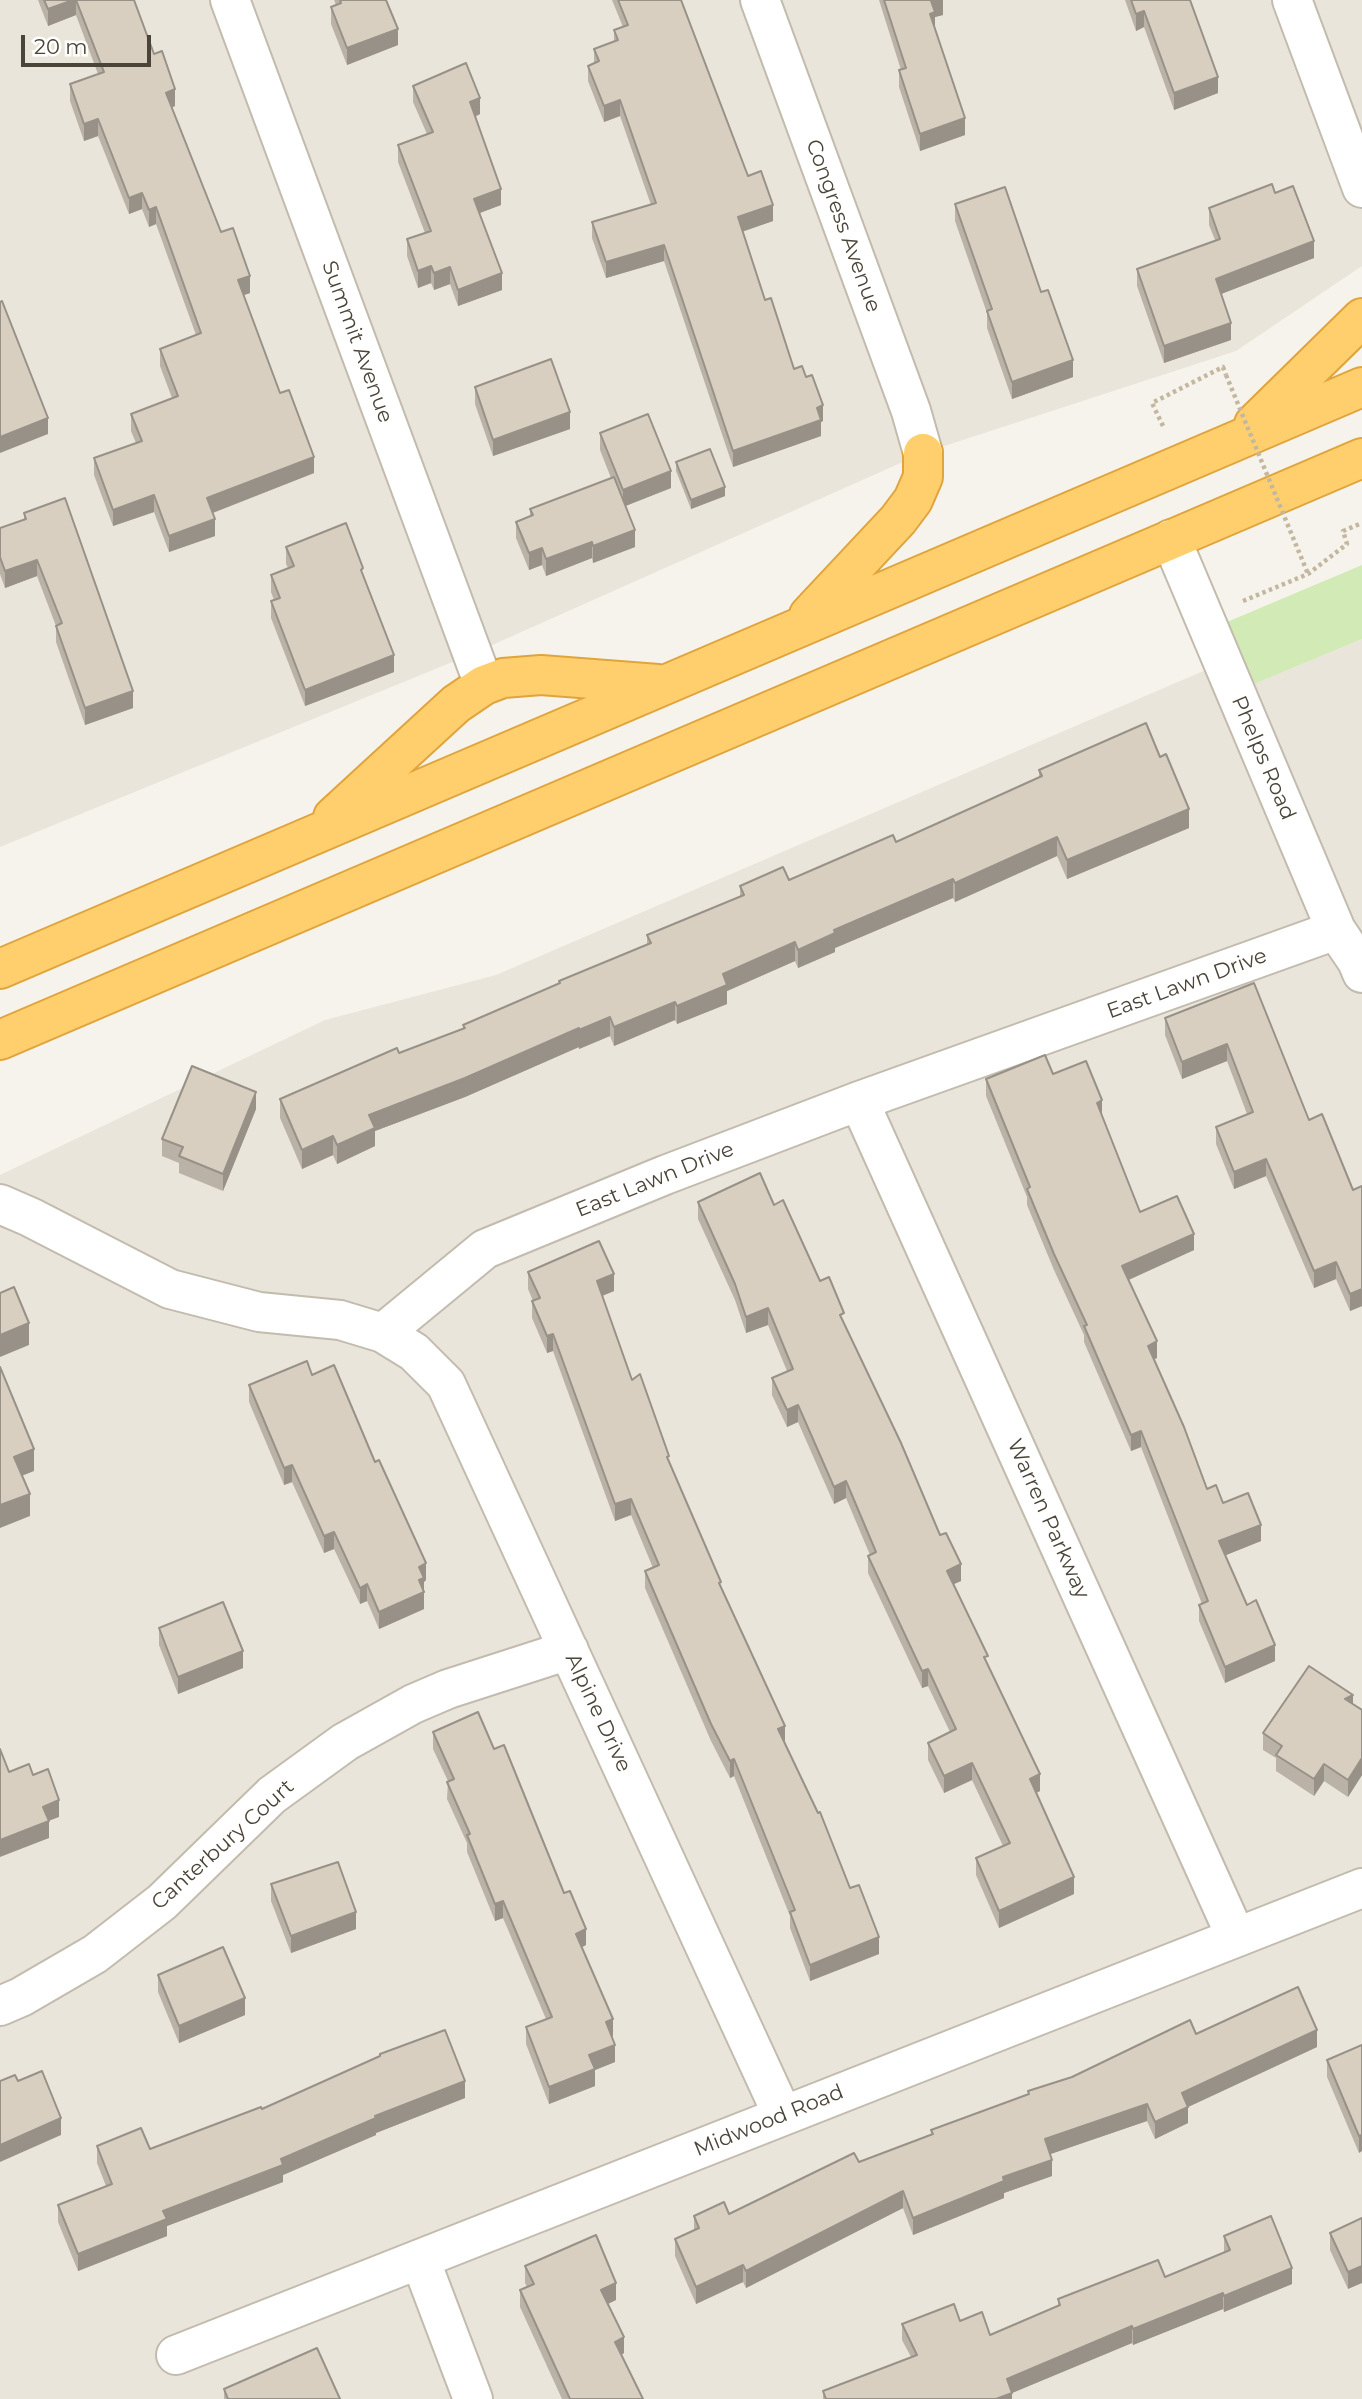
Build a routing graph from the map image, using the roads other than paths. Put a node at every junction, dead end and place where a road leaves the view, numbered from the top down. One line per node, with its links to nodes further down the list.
1 (230, 0): 12 (street, Summit Avenue)
2 (760, 0): 8 (street, Congress Avenue)
3 (1292, 0): 4 (street)
4 (1362, 188)
5 (1362, 318): 7 (highway)
6 (1362, 387): 7 (highway)
7 (1237, 441): 11 (highway)
8 (923, 453): 11 (highway)
9 (1362, 458): 10 (highway)
10 (1171, 540): 15 (street, Phelps Road); 18 (highway)
11 (798, 627): 13 (highway)
12 (484, 685): 13 (highway); 14 (highway)
13 (664, 685): 14 (highway)
14 (311, 837): 17 (highway)
15 (1336, 930): 16 (street, Phelps Road); 19 (street, East Lawn Drive)
16 (1360, 965)
17 (0, 969)
18 (0, 1040)
19 (859, 1101): 21 (street, East Lawn Drive); 24 (street, Warren Parkway)
20 (0, 1204): 21 (street)
21 (383, 1333): 22 (street, Alpine Drive)
22 (569, 1650): 25 (street, Canterbury Court); 26 (street, Alpine Drive)
23 (1362, 1888): 24 (street, Midwood Road)
24 (1236, 1937): 26 (street, Midwood Road)
25 (0, 2006)
26 (783, 2116): 27 (street, Midwood Road)
27 (419, 2259): 28 (street, Midwood Road); 29 (street)
28 (176, 2355)
29 (473, 2399)

